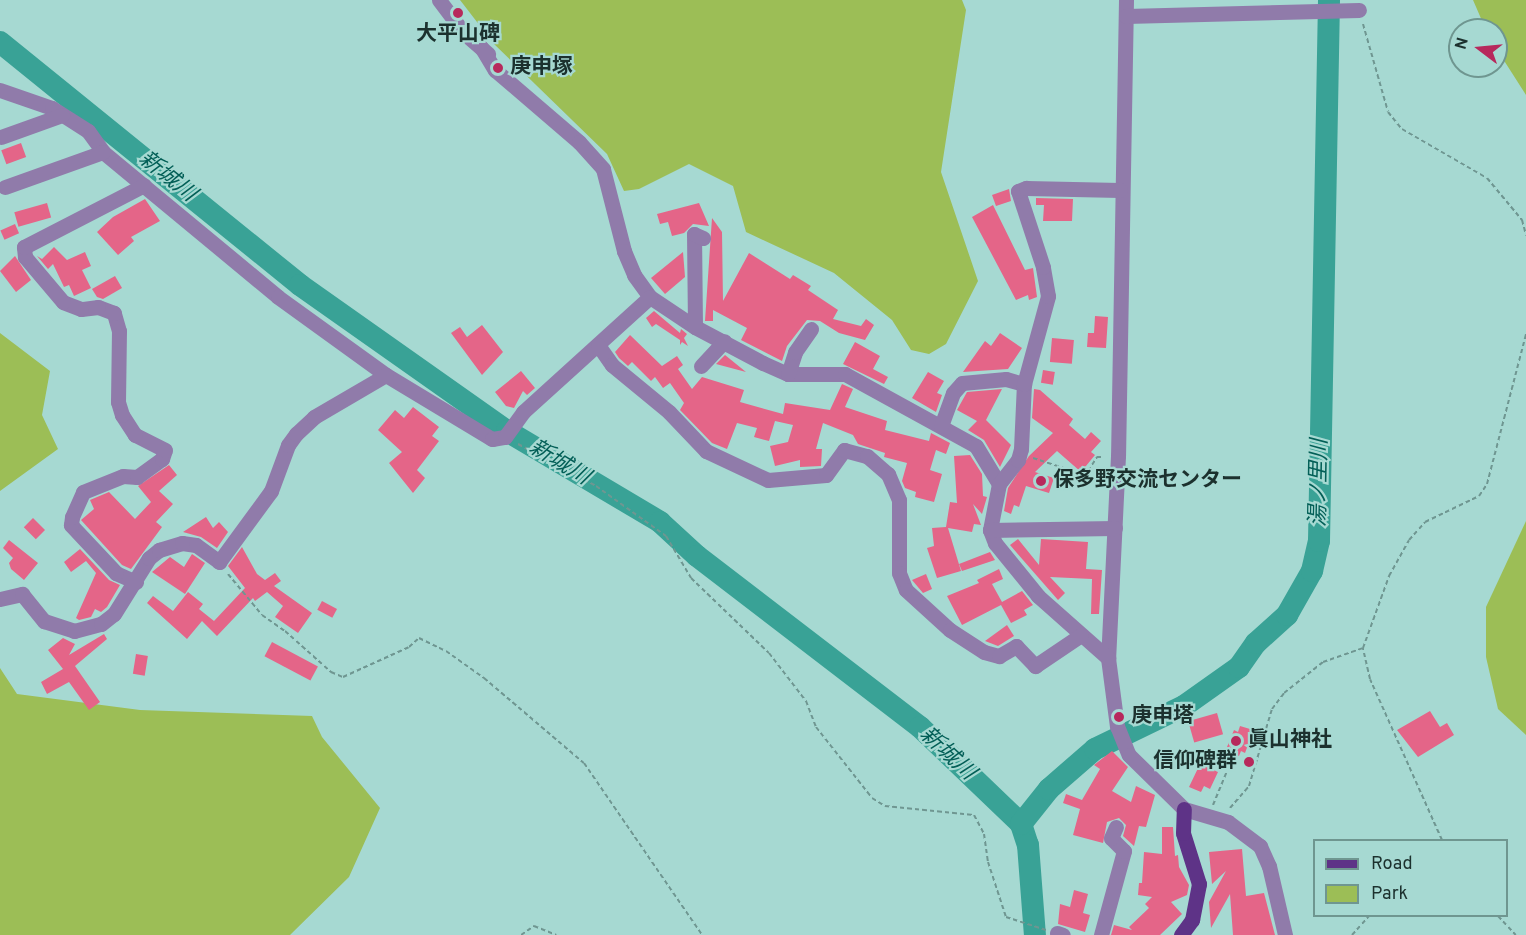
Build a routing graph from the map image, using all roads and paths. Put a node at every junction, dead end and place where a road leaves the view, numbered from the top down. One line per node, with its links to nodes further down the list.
1 (439, 0): 14 (street)
2 (1126, 0): 4 (street)
3 (1359, 10): 4 (street); 12 (path)
4 (1126, 16): 11 (street)
5 (0, 90): 6 (street)
6 (62, 115): 7 (street); 8 (street)
7 (1, 137)
8 (103, 152): 9 (street); 10 (street)
9 (144, 185): 22 (street); 32 (street)
10 (5, 187)
11 (1120, 190): 23 (street); 27 (street)
12 (1526, 235)
13 (703, 238): 15 (street)
14 (650, 297): 15 (street); 19 (street)
15 (694, 327): 18 (street)
16 (811, 329): 21 (street)
17 (1526, 334): 35 (path)
18 (724, 341): 20 (street); 21 (street)
19 (598, 345): 25 (street); 34 (street)
20 (701, 366)
21 (788, 374): 24 (street)
22 (386, 375): 25 (street); 31 (street)
23 (1024, 384): 24 (street); 26 (street)
24 (941, 426): 28 (street)
25 (507, 435): 44 (path)
26 (1019, 455): 27 (path); 28 (street)
27 (1118, 456): 29 (street)
28 (999, 484): 30 (street)
29 (1115, 528): 30 (street); 36 (street)
30 (990, 530): 34 (street)
31 (219, 562): 32 (street); 47 (path)
32 (136, 582): 33 (street)
33 (0, 599)
34 (1080, 635): 36 (street)
35 (1363, 648): 39 (path); 41 (path)
36 (1108, 658): 38 (street)
37 (1232, 759): 39 (path)
38 (1184, 808): 39 (street); 49 (main road)
39 (1214, 817): 50 (street)
40 (1116, 827): 48 (street)
41 (1441, 839)
42 (1367, 917): 51 (path)
43 (1500, 917): 52 (path)
44 (1060, 934)
45 (521, 935): 46 (path)
46 (556, 935)
47 (702, 935)
48 (1101, 935)
49 (1181, 935)
50 (1285, 935)
51 (1352, 935)
52 (1516, 935)

